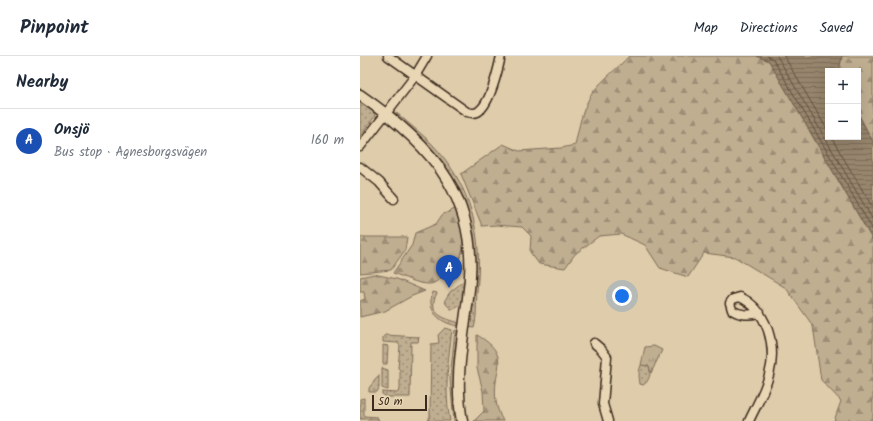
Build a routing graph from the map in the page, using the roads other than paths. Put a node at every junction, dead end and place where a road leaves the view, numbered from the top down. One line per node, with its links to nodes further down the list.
1 (388, 56): 4 (street)
2 (427, 56): 4 (street)
3 (501, 56): 4 (street)
4 (415, 76): 6 (street)
5 (360, 95): 6 (street)
6 (386, 114): 7 (street); 12 (street)
7 (360, 147)
8 (360, 167): 9 (street)
9 (394, 199)
10 (760, 313): 14 (street)
11 (594, 343): 13 (street)
12 (462, 421)
13 (608, 421)
14 (750, 421)

